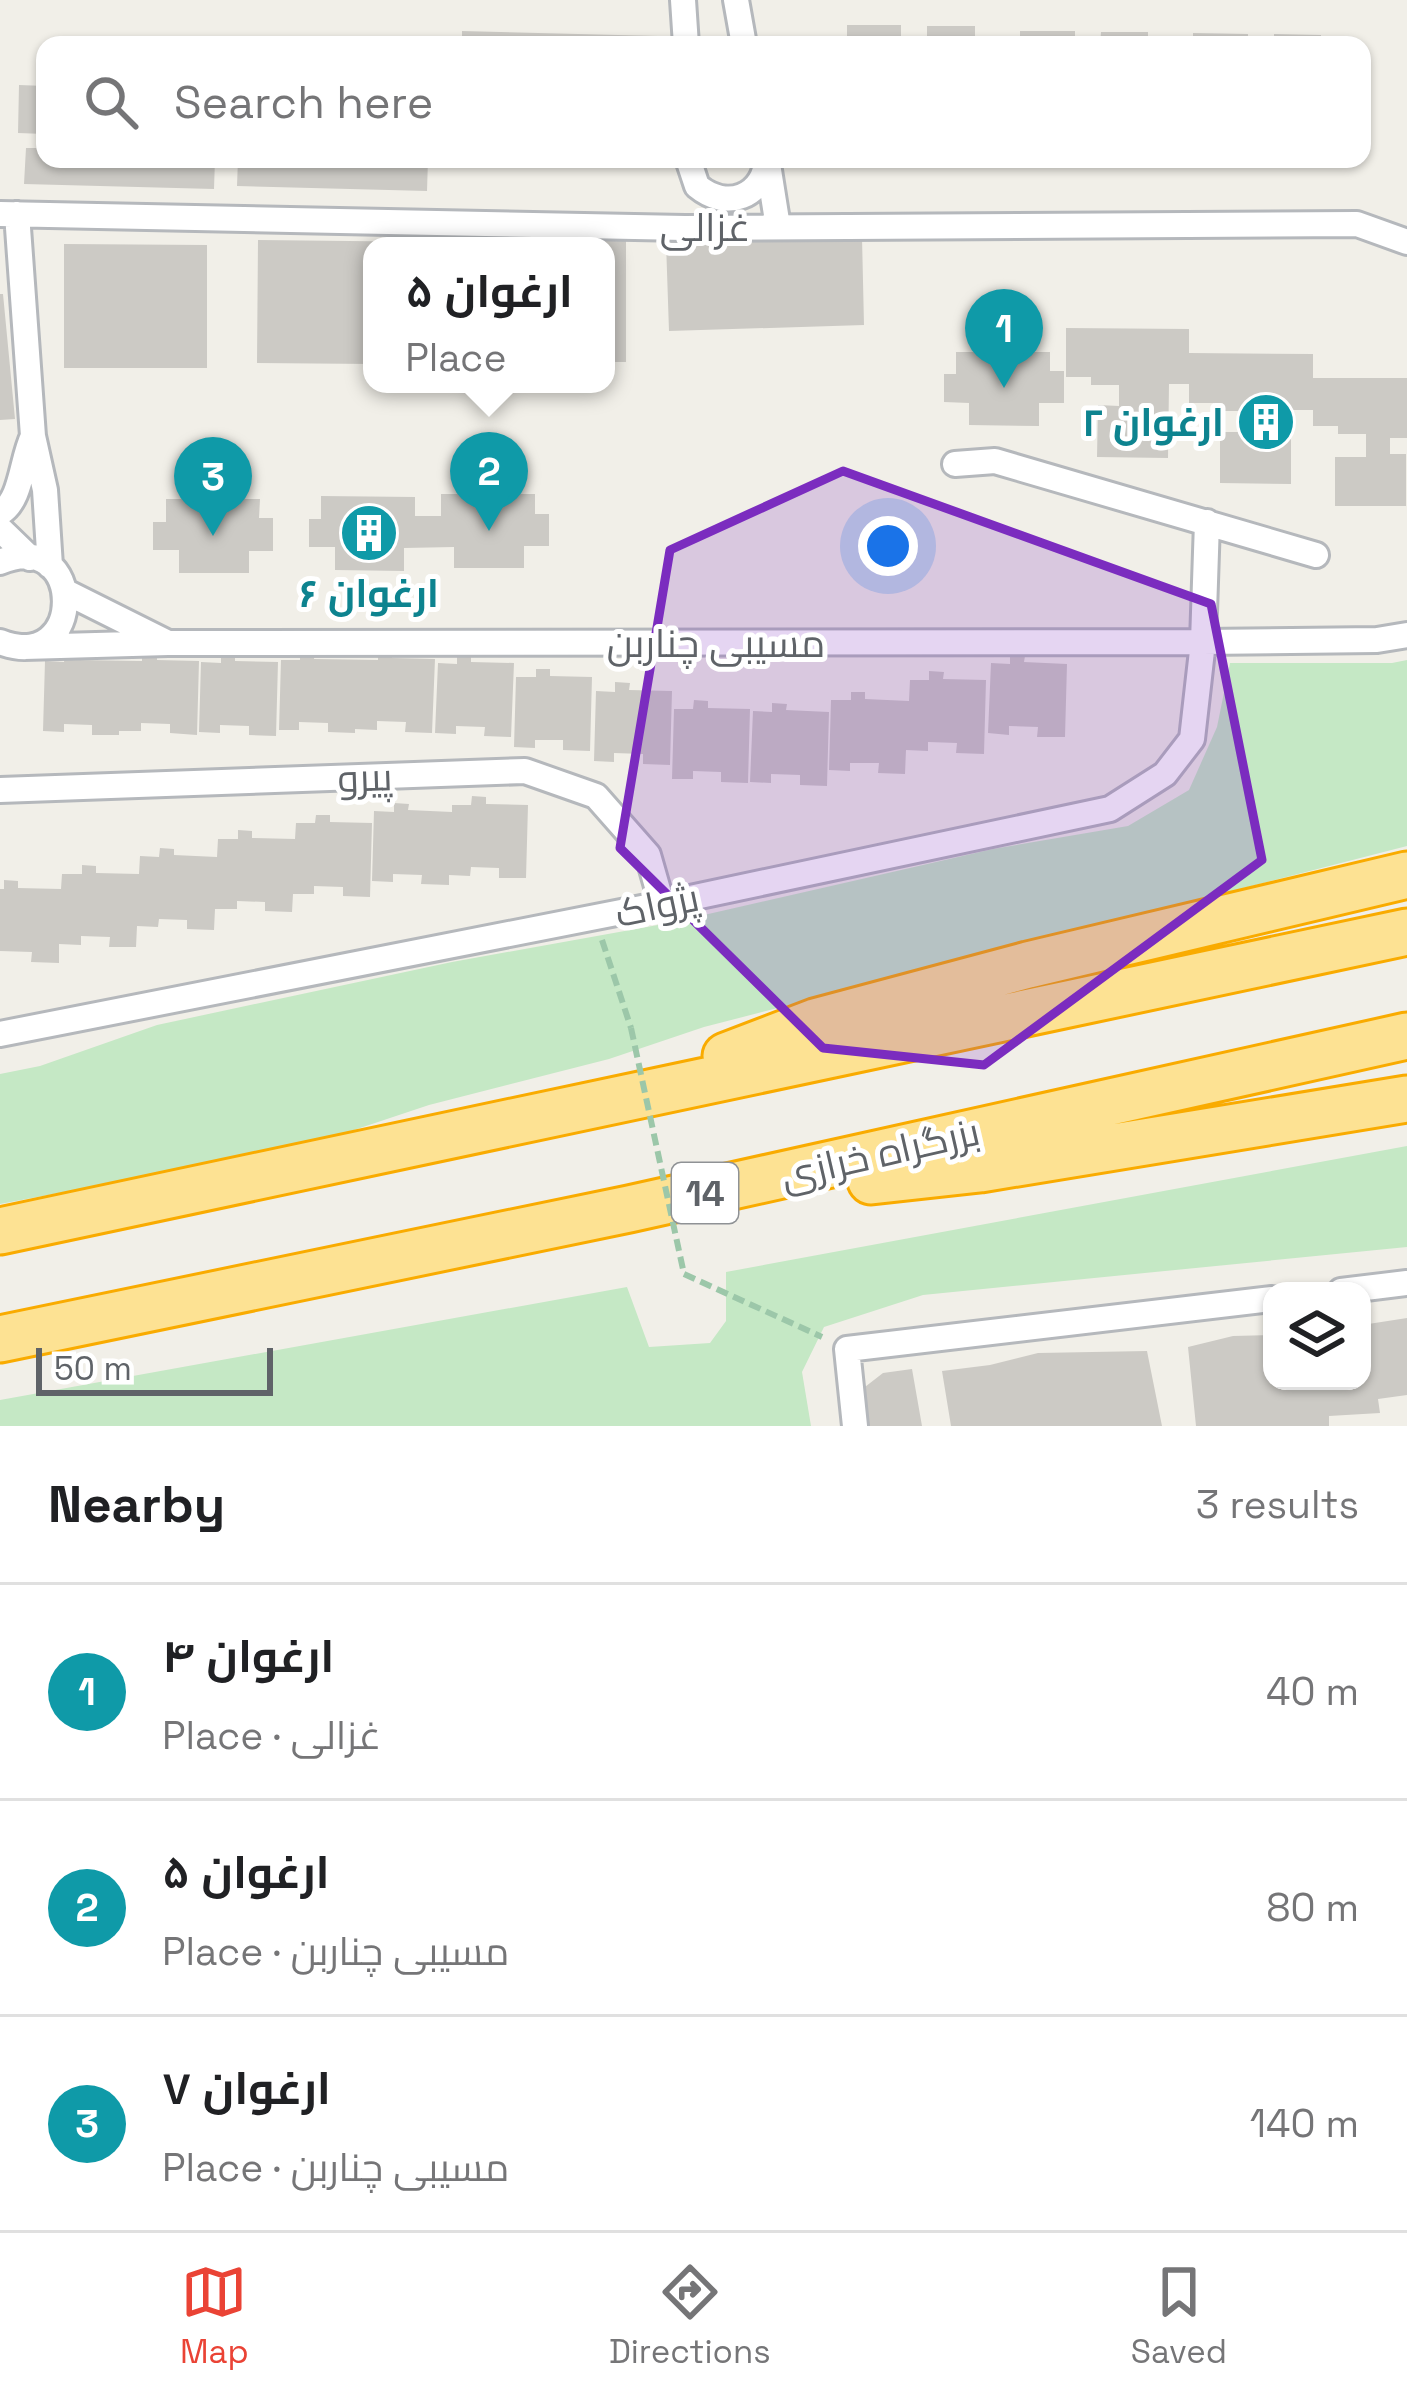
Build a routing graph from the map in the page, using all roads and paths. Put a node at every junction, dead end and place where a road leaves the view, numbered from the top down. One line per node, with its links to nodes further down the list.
1 (683, 0): 3 (street)
2 (736, 0): 4 (street)
3 (685, 36)
4 (742, 36)
5 (691, 168): 8 (street)
6 (766, 168): 8 (street)
7 (768, 168): 10 (street)
8 (697, 186): 11 (street)
9 (8, 214): 11 (street, غزالی); 13 (street)
10 (778, 227): 11 (street, غزالی); 12 (street, غزالی)
11 (704, 228)
12 (1407, 242)
13 (33, 436): 15 (street); 20 (street)
14 (955, 464): 16 (street)
15 (0, 513)
16 (1207, 522): 18 (street); 23 (street, پژواک)
17 (0, 529): 20 (street)
18 (1316, 555)
19 (0, 562): 20 (street)
20 (40, 562): 21 (street)
21 (66, 592): 24 (street); 25 (street)
22 (1407, 634): 23 (street, مسیبی چناربن)
23 (1203, 642): 24 (street, مسیبی چناربن); 28 (street, پژواک)
24 (168, 643): 25 (street, مسیبی چناربن)
25 (9, 651)
26 (0, 790): 28 (street, پیرو)
27 (1401, 876): 34 (highway)
28 (662, 904): 29 (street, پژواک)
29 (595, 918): 31 (street, پژواک); 41 (path, bridge)
30 (1407, 932): 34 (highway)
31 (0, 1034)
32 (1407, 1036): 35 (highway, بزرگراه خرازی / 14)
33 (1407, 1099): 35 (highway)
34 (589, 1108): 36 (highway)
35 (629, 1210): 40 (highway, بزرگراه خرازی / 14)
36 (0, 1231)
37 (1407, 1283): 38 (street)
38 (1371, 1287)
39 (1263, 1300): 41 (street)
40 (0, 1339)
41 (847, 1348): 42 (street)
42 (855, 1426)

